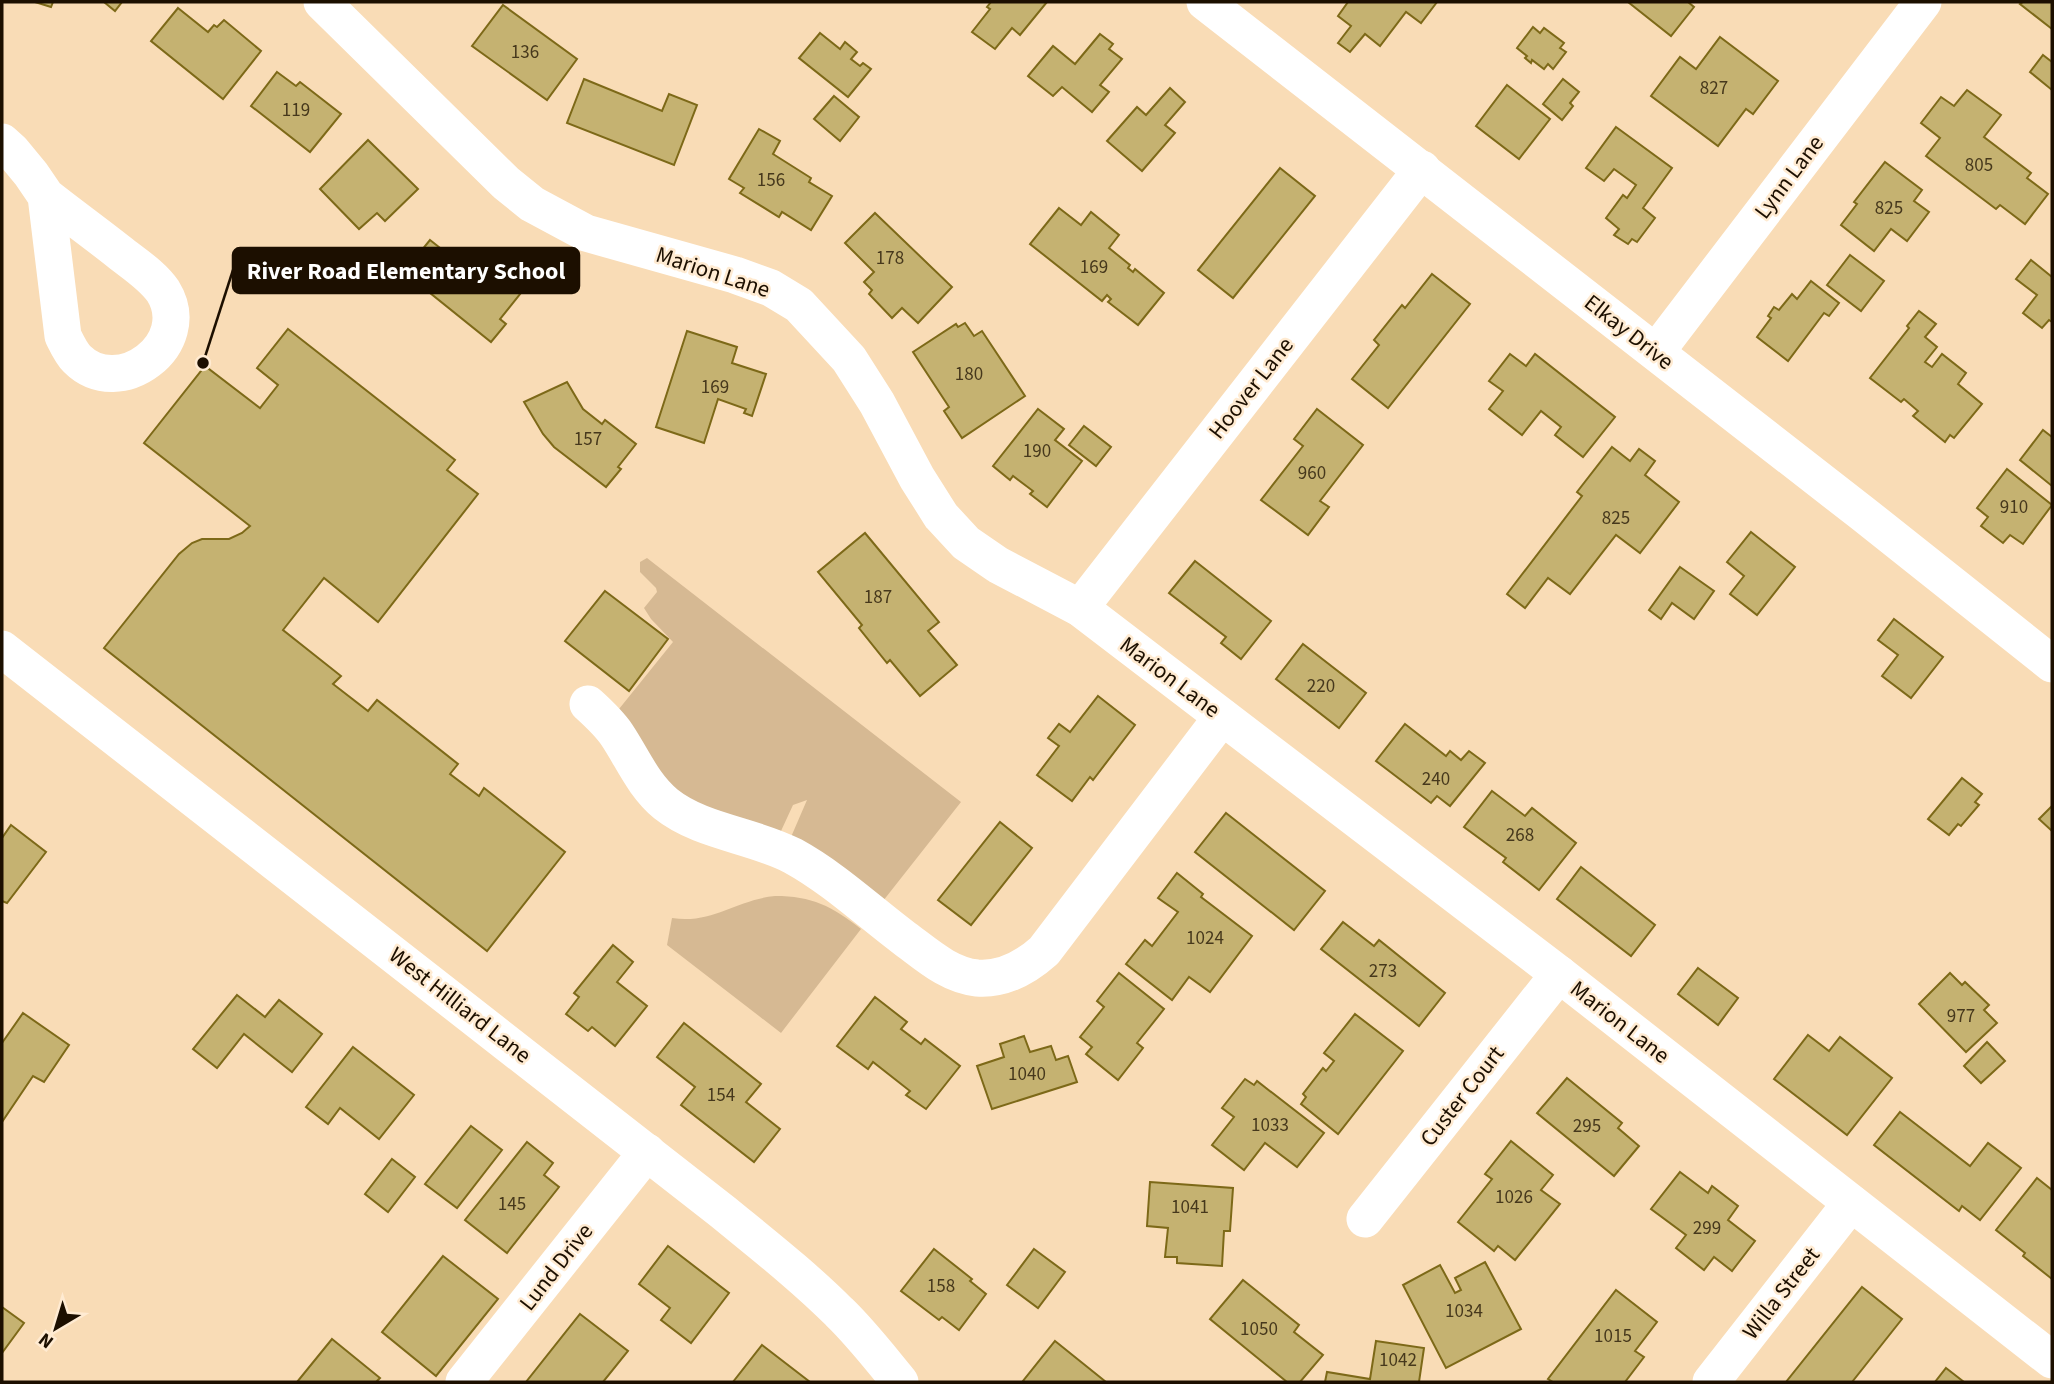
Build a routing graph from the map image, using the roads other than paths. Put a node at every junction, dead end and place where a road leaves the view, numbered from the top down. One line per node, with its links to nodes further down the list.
1 (322, 2): 8 (street, Marion Lane)
2 (1205, 2): 5 (street, Elkay Drive)
3 (1923, 2): 7 (street, Lynn Lane)
4 (2, 142): 6 (street)
5 (1422, 169): 7 (street, Elkay Drive); 8 (street, Hoover Lane)
6 (46, 196): 6 (street)
7 (1656, 352): 10 (street, Elkay Drive)
8 (1080, 608): 12 (street, Marion Lane)
9 (2, 649): 14 (street, West Hilliard Lane)
10 (2052, 664)
11 (588, 704): 12 (street)
12 (1223, 717): 13 (street, Marion Lane)
13 (1559, 974): 15 (street, Marion Lane); 16 (street, Custer Court)
14 (647, 1152): 18 (street, Lund Drive); 19 (street, West Hilliard Lane)
15 (1851, 1203): 17 (street, Marion Lane); 20 (street, Willa Street)
16 (1365, 1219)
17 (2052, 1360)
18 (464, 1382)
19 (900, 1382)
20 (1712, 1382)

